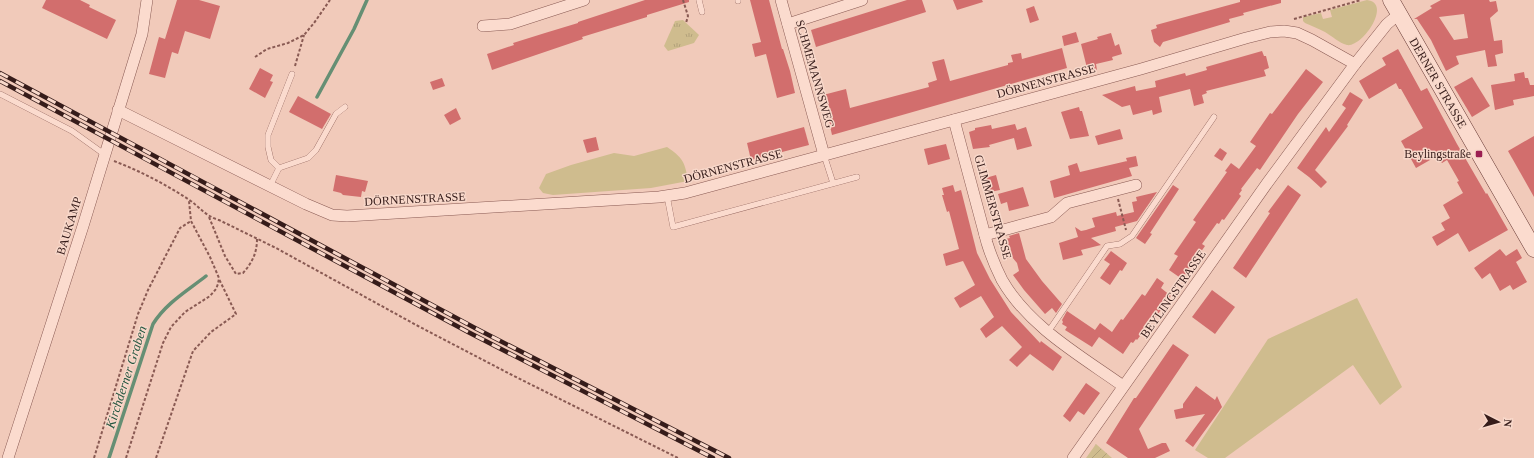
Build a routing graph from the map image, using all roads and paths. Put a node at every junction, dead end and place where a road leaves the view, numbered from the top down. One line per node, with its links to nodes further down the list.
1 (147, 0): 22 (street, BAUKAMP)
2 (330, 0): 16 (path)
3 (584, 0): 15 (street)
4 (683, 0): 13 (path)
5 (699, 0): 10 (lane)
6 (781, 0): 14 (street, SCHMEMANNSWEG)
7 (862, 0): 14 (street)
8 (1361, 0): 12 (path)
9 (1391, 0): 11 (main road, DERNER STRASSE)
10 (702, 12)
11 (1399, 14): 18 (street, BEYLINGSTRASSE); 40 (main road, DERNER STRASSE)
12 (1294, 19)
13 (686, 23)
14 (788, 24): 26 (street, SCHMEMANNSWEG)
15 (483, 26)
16 (304, 35): 17 (path); 19 (path)
17 (255, 57)
18 (1355, 64): 24 (street, DÖRNENSTRASSE); 43 (street, BEYLINGSTRASSE)
19 (292, 74): 27 (lane)
20 (0, 94): 25 (lane)
21 (345, 107): 27 (lane)
22 (118, 110): 25 (street, BAUKAMP); 31 (street, DÖRNENSTRASSE)
23 (1214, 117): 38 (lane)
24 (954, 120): 26 (street, DÖRNENSTRASSE); 37 (street, GLIMMERSTRASSE)
25 (104, 155): 34 (path); 44 (street, BAUKAMP)
26 (824, 155): 29 (lane); 33 (street, DÖRNENSTRASSE)
27 (279, 168): 31 (lane)
28 (857, 177): 29 (lane)
29 (833, 184): 33 (lane)
30 (1136, 185): 32 (street)
31 (270, 186): 33 (street, DÖRNENSTRASSE)
32 (1116, 190): 37 (street); 38 (path)
33 (667, 196)
34 (189, 200): 35 (path); 36 (path)
35 (209, 217): 39 (path); 39 (path)
36 (190, 220): 41 (path); 45 (path)
37 (985, 236): 42 (street, GLIMMERSTRASSE)
38 (1128, 238): 42 (lane)
39 (257, 239): 48 (path)
40 (1534, 249)
41 (219, 278): 46 (path); 47 (path)
42 (1048, 332): 43 (street, GLIMMERSTRASSE)
43 (1123, 386): 49 (street, BEYLINGSTRASSE)
44 (8, 458)
45 (94, 458)
46 (126, 458)
47 (156, 458)
48 (678, 458)
49 (1073, 458)

